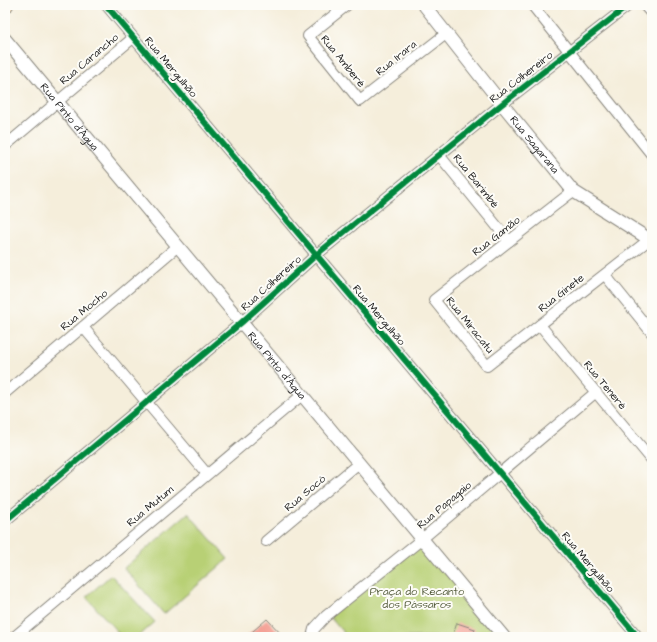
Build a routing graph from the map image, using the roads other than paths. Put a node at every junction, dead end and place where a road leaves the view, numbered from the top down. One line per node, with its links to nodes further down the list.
1 (106, 5): 9 (street, Rua Mergulhão)
2 (347, 5): 12 (street, Rua Amberé)
3 (424, 5): 8 (street, Rua Sagarana)
4 (532, 5): 11 (street)
5 (629, 5): 11 (street, Rua Colhereiro)
6 (644, 5): 7 (street)
7 (652, 14)
8 (446, 33): 12 (street, Rua Irara); 14 (street, Rua Sagarana)
9 (133, 38): 13 (street, Rua Carancho); 22 (street, Rua Mergulhão)
10 (5, 39): 13 (street, Rua Pinto d'Água)
11 (569, 52): 14 (street, Rua Colhereiro); 17 (street)
12 (360, 101)
13 (57, 102): 15 (street, Rua Carancho); 21 (street, Rua Pinto d'Água)
14 (502, 104): 16 (street, Rua Colhereiro); 18 (street, Rua Sagarana)
15 (5, 146)
16 (439, 155): 19 (street, Rua Barimbé); 22 (street, Rua Colhereiro)
17 (652, 155)
18 (573, 191): 19 (street, Rua Gamão); 20 (street, Rua Sagarana)
19 (510, 240): 24 (street, Rua Gamão)
20 (651, 240): 23 (street, Rua Ginete)
21 (178, 246): 25 (street, Rua Pinto d'Água); 27 (street, Rua Mocho)
22 (316, 255): 25 (street, Rua Colhereiro); 36 (street, Rua Mergulhão)
23 (605, 275): 26 (street, Rua Ginete); 28 (street)
24 (434, 300): 29 (street, Rua Miracatu)
25 (242, 322): 32 (street, Rua Pinto d'Água); 33 (street, Rua Colhereiro)
26 (540, 325): 29 (street, Rua Ginete); 30 (street, Rua Teneré)
27 (83, 327): 31 (street, Rua Mocho); 33 (street)
28 (652, 333)
29 (487, 366)
30 (596, 392): 34 (street, Rua Teneré); 36 (street, Rua Papagaio)
31 (5, 393)
32 (302, 395): 35 (street, Rua Pinto d'Água); 37 (street, Rua Mutum)
33 (147, 402): 37 (street); 38 (street, Rua Colhereiro)
34 (652, 460)
35 (359, 463): 39 (street, Rua Pinto d'Água); 40 (street, Rua Socó)
36 (500, 473): 39 (street, Rua Papagaio); 44 (street, Rua Mergulhão)
37 (207, 474): 41 (street, Rua Mutum)
38 (5, 521)
39 (422, 539): 42 (street, Rua Papagaio); 43 (street, Rua Pinto d'Água)
40 (266, 541)
41 (14, 637)
42 (312, 637)
43 (504, 637)
44 (638, 637)

